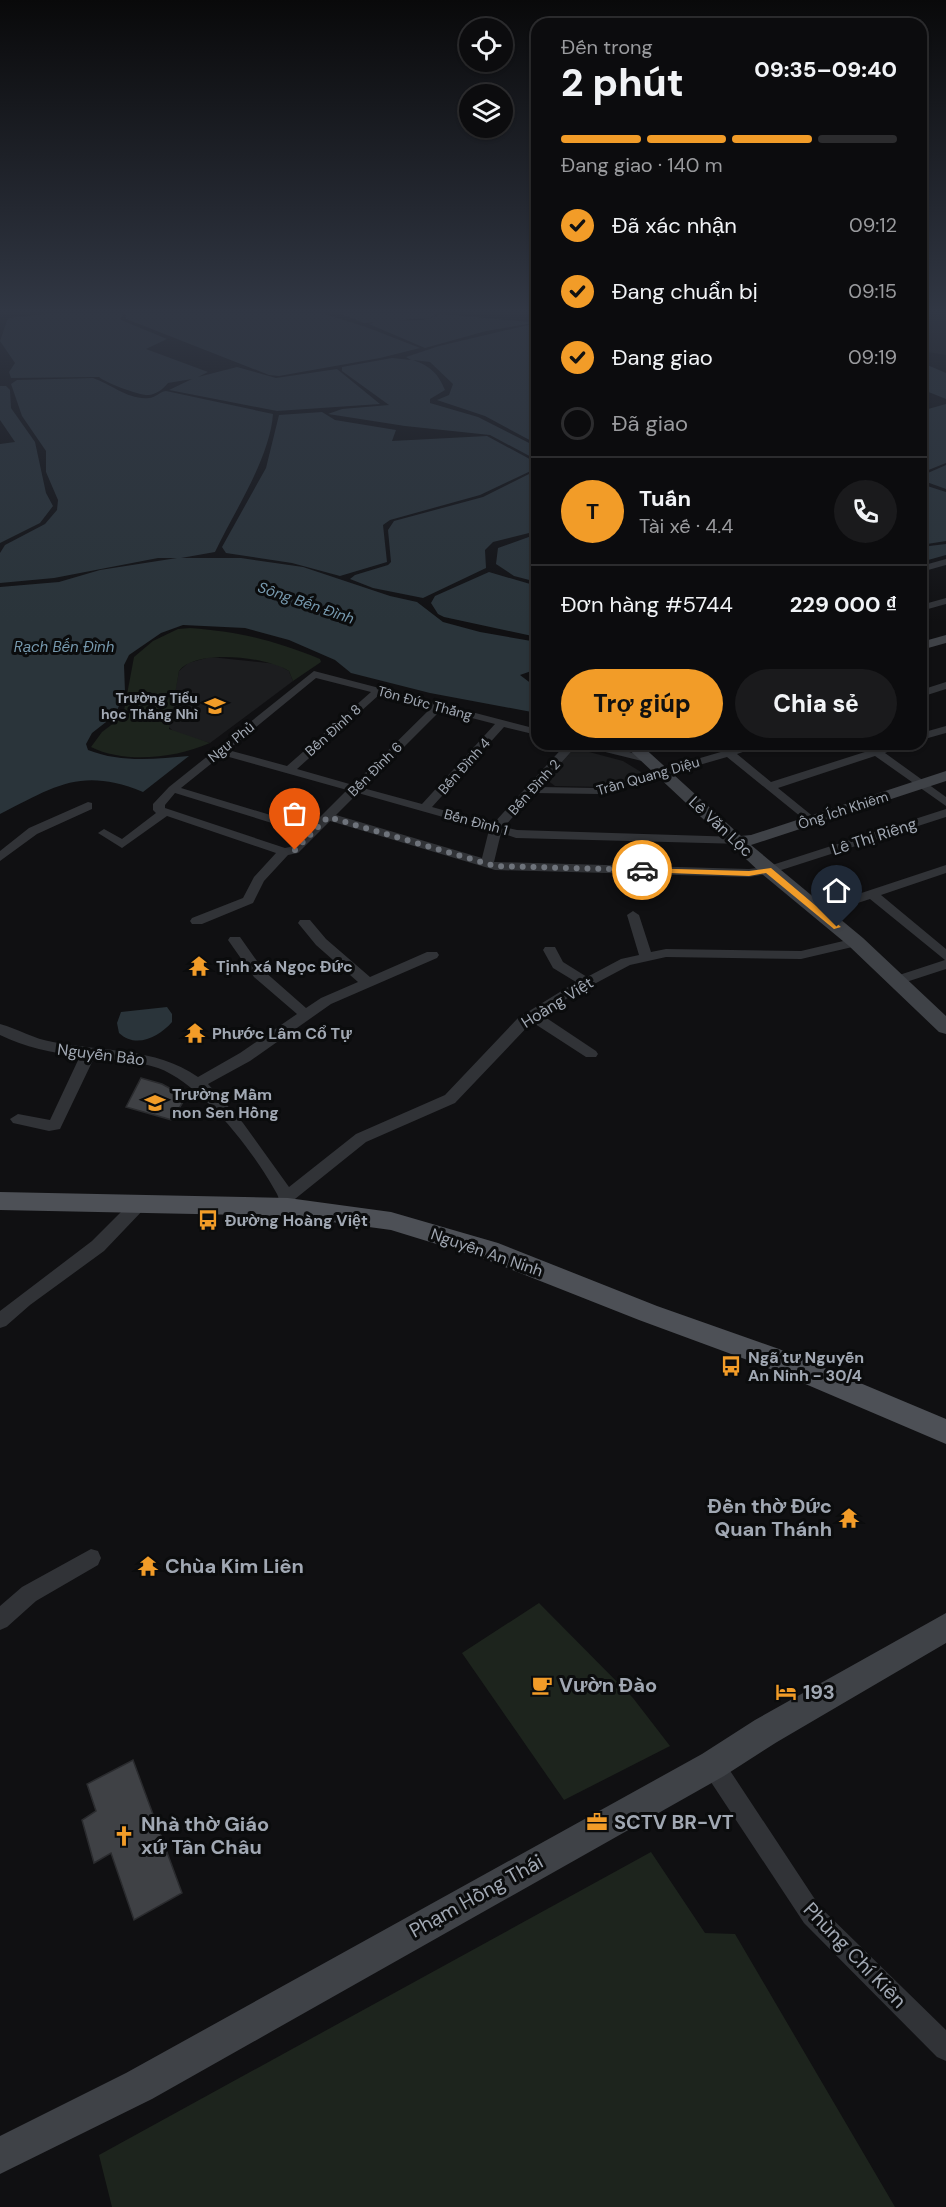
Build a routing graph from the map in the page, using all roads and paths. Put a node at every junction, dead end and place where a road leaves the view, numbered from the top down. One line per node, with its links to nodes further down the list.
1 (946, 562): 2 (street)
2 (927, 567)
3 (946, 601): 4 (street)
4 (927, 606)
5 (943, 642): 6 (street)
6 (927, 645)
7 (314, 674): 8 (street, Tôn Đức Thắng); 10 (street, Ngư Phủ)
8 (349, 683): 10 (street); 11 (street, Tôn Đức Thắng)
9 (946, 686): 12 (street)
10 (293, 691): 24 (street, Ngư Phủ)
11 (378, 691): 13 (street, Tôn Đức Thắng); 28 (street, Bến Đình 8)
12 (927, 692)
13 (438, 707): 14 (street, Tôn Đức Thắng); 33 (street, Bến Đình 6)
14 (502, 723): 16 (street, Tôn Đức Thắng); 37 (street, Bến Đình 4)
15 (946, 729): 17 (street)
16 (531, 730)
17 (927, 735)
18 (567, 750): 34 (street, Bến Đình 2)
19 (602, 750): 27 (street)
20 (638, 750): 27 (street, Lê Văn Lộc)
21 (739, 750): 26 (street, Trần Quang Diệu)
22 (874, 750): 25 (street)
23 (883, 750): 25 (street)
24 (220, 751): 28 (street, Bến Đình 1); 32 (street, Ngư Phủ)
25 (877, 752): 30 (street); 31 (street)
26 (729, 753): 27 (street, Trần Quang Diệu); 31 (street)
27 (657, 766): 34 (street, Trần Quang Diệu); 45 (street, Lê Văn Lộc)
28 (289, 770): 33 (street, Bến Đình 1)
29 (946, 776): 30 (street, Ông Ích Khiêm)
30 (921, 784): 35 (street); 41 (street, Ông Ích Khiêm)
31 (769, 787): 41 (street)
32 (173, 789): 38 (street, Ngư Phủ); 43 (street)
33 (354, 789): 37 (street, Bến Đình 1); 40 (street, Bến Đình 6)
34 (534, 790): 42 (street, Bến Đình 2)
35 (946, 802)
36 (88, 806): 47 (street)
37 (425, 808): 42 (street, Bến Đình 1)
38 (165, 812): 44 (street); 46 (street)
39 (946, 813): 50 (street, Lê Thị Riêng)
40 (328, 817): 43 (street, Bến Đình 6); 48 (street, Lê Thị Riêng)
41 (811, 821): 45 (street, Ông Ích Khiêm)
42 (496, 828): 45 (street, Bến Đình 1); 48 (street, Bến Đình 2)
43 (311, 831): 46 (street, Bến Đình 6)
44 (104, 833)
45 (739, 841): 50 (street, Lê Văn Lộc)
46 (284, 852): 54 (street, Bến Đình 6)
47 (0, 856)
48 (487, 864): 50 (street, Lê Thị Riêng)
49 (946, 869): 51 (street)
50 (768, 870): 52 (street, Lê Văn Lộc)
51 (873, 895): 52 (street); 61 (street)
52 (818, 912): 57 (street, Lê Văn Lộc)
53 (633, 915): 60 (street)
54 (197, 921)
55 (305, 923): 64 (street)
56 (235, 940): 66 (street)
57 (856, 942): 60 (street, Hoàng Việt); 63 (street, Lê Văn Lộc)
58 (550, 950): 65 (street)
59 (432, 955): 64 (street)
60 (646, 956): 65 (street, Hoàng Việt)
61 (946, 956)
62 (946, 964): 63 (street)
63 (895, 981): 68 (street, Lê Văn Lộc)
64 (367, 982): 66 (street)
65 (586, 982): 67 (street, Hoàng Việt)
66 (306, 1015): 72 (street)
67 (532, 1015): 71 (street); 75 (street, Hoàng Việt)
68 (946, 1028)
69 (0, 1029): 70 (street, Nguyễn Bảo)
70 (88, 1054): 72 (street, Nguyễn Bảo); 73 (street)
71 (591, 1054)
72 (198, 1083): 75 (street, Nguyễn Bảo)
73 (18, 1119)
74 (0, 1201): 76 (main road, Nguyễn An Ninh)
75 (288, 1202): 76 (main road, Nguyễn An Ninh); 78 (main road, Nguyễn An Ninh)
76 (138, 1204): 77 (street)
77 (0, 1321)
78 (946, 1432)
79 (91, 1558): 80 (street)
80 (0, 1620)
81 (946, 1627): 82 (street, Phạm Hồng Thái)
82 (713, 1764): 83 (street, Phùng Chí Kiên); 84 (street, Phạm Hồng Thái)
83 (946, 2048)
84 (0, 2156)

